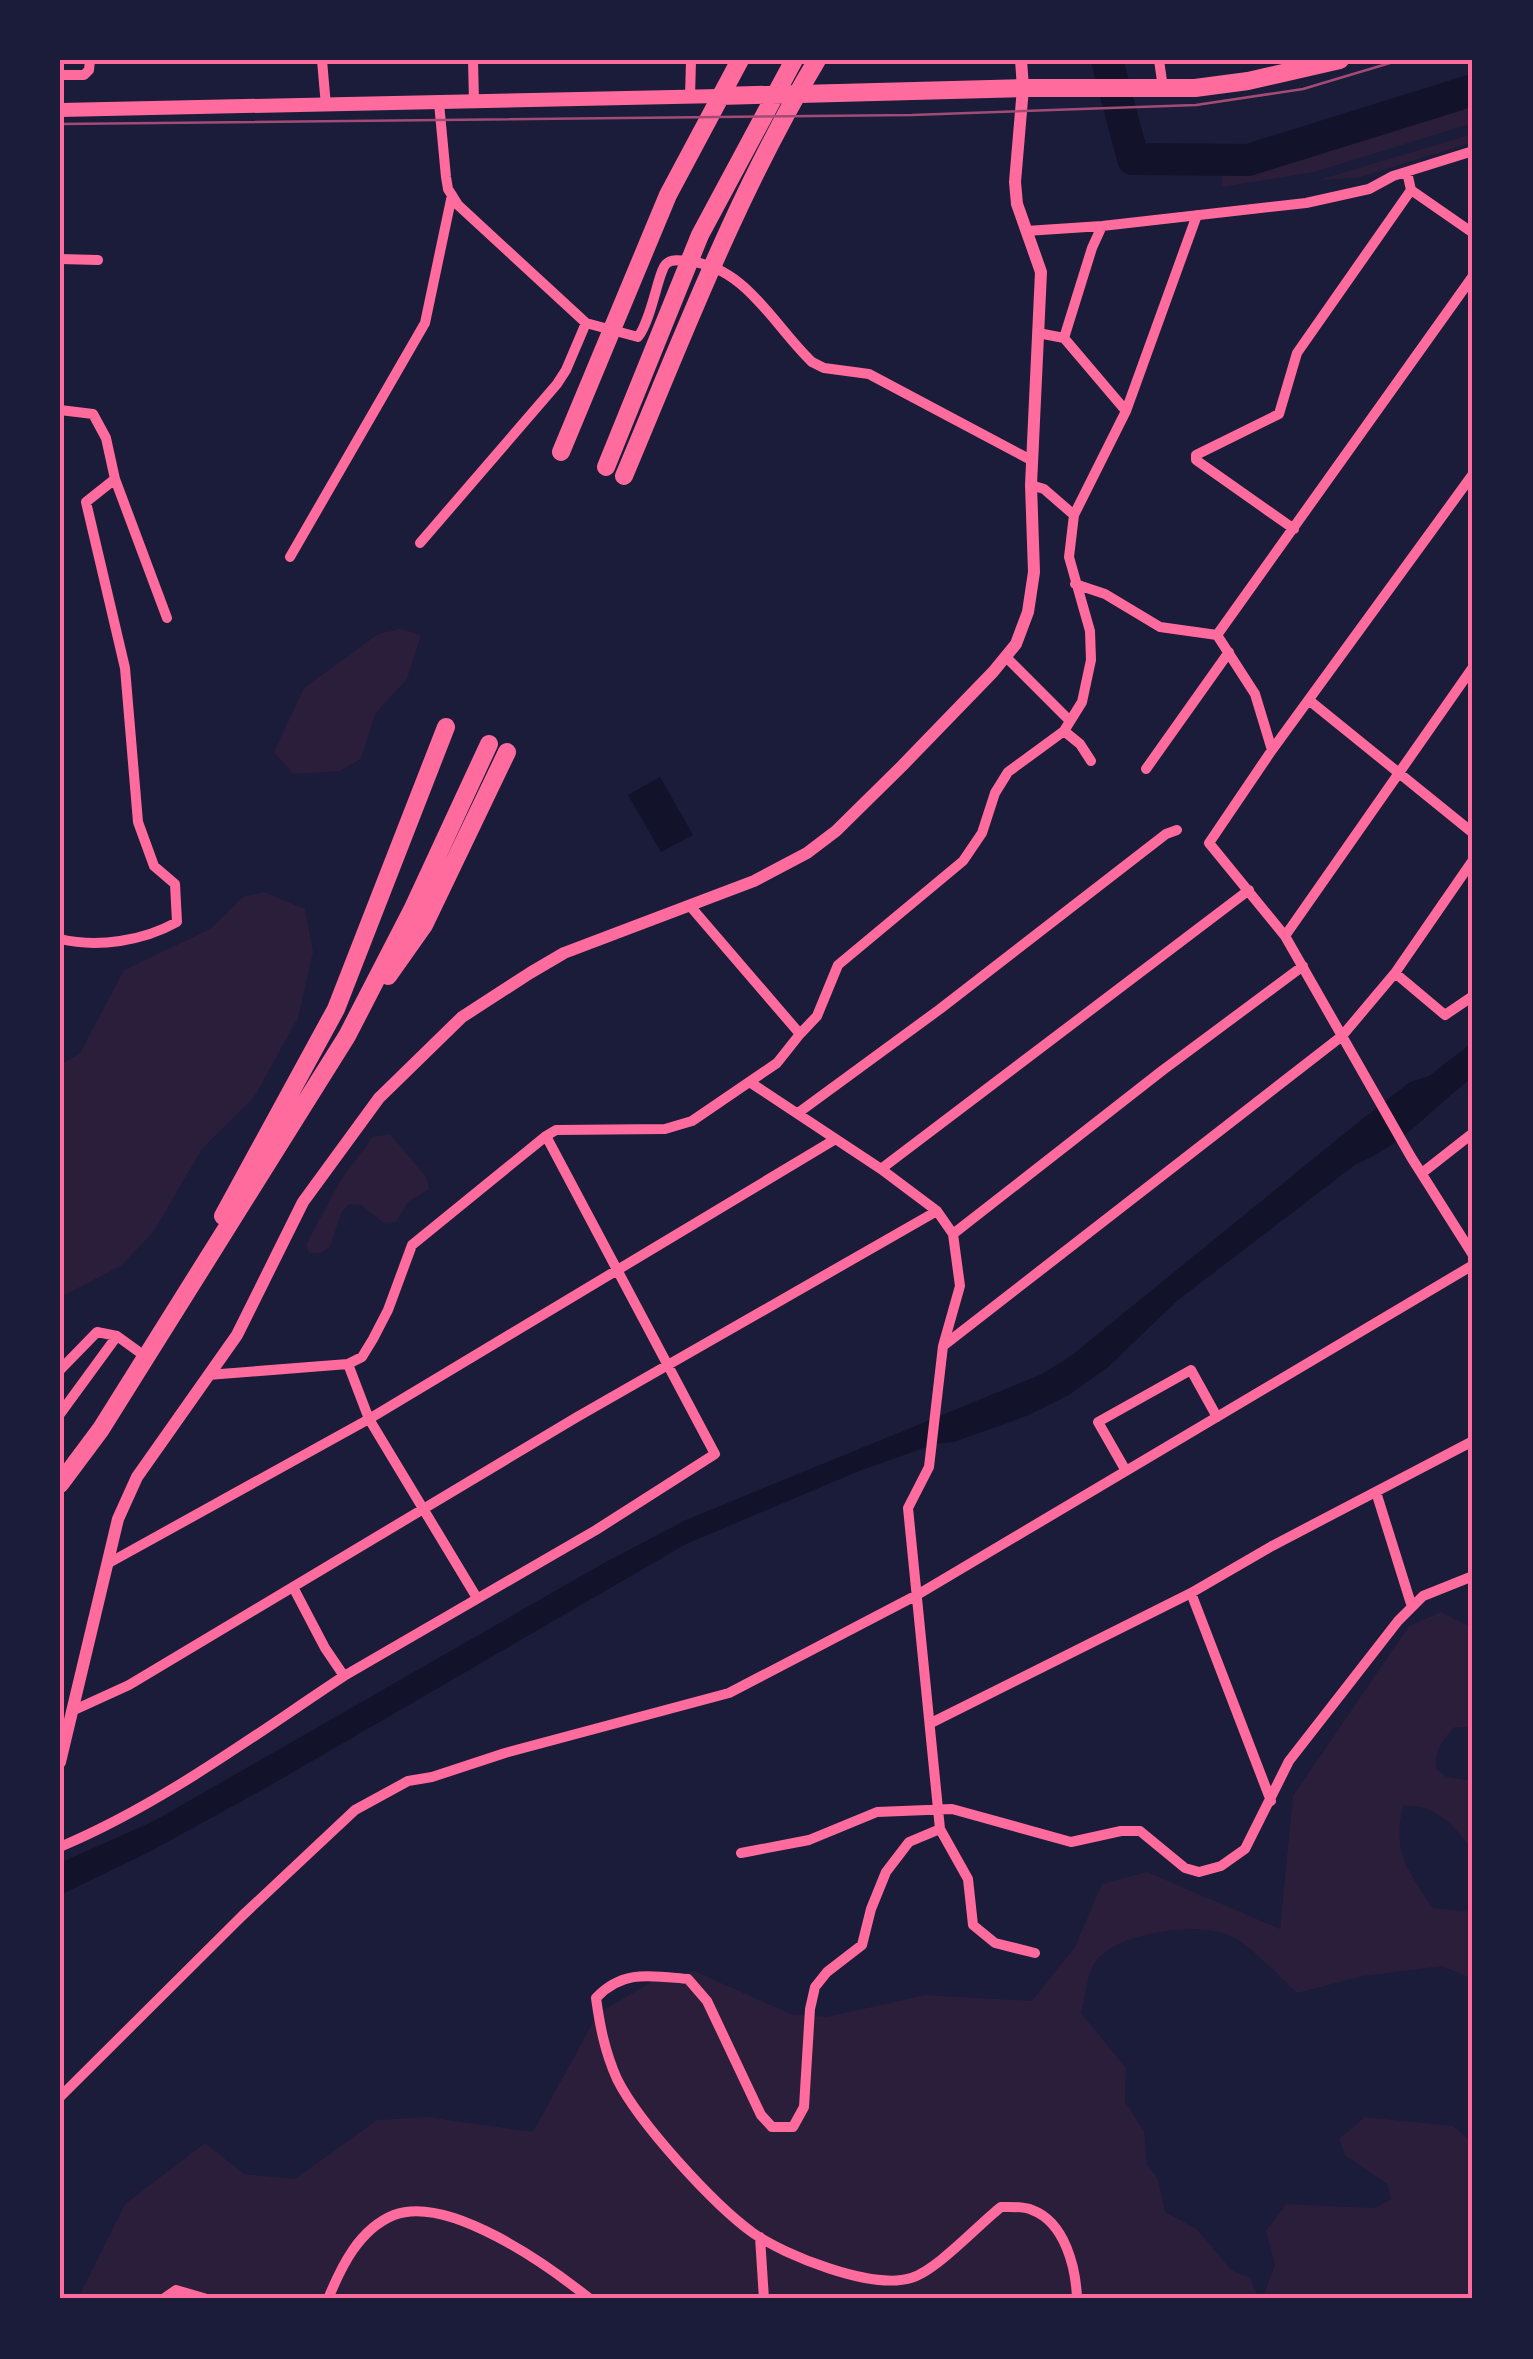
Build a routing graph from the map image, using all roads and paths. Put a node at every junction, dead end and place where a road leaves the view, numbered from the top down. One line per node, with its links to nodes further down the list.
1 (90, 60): 11 (street)
2 (322, 60): 19 (street)
3 (474, 60): 17 (street)
4 (692, 60): 16 (street)
5 (740, 60): 14 (highway)
6 (794, 60): 41 (highway)
7 (817, 60): 15 (highway)
8 (1021, 60): 12 (street)
9 (1158, 60): 13 (street)
10 (1340, 60): 13 (highway)
11 (60, 74)
12 (1023, 88): 13 (highway); 15 (highway); 27 (street)
13 (1155, 88)
14 (720, 96): 15 (highway); 16 (main road); 34 (highway)
15 (795, 96): 31 (highway)
16 (690, 97): 17 (main road)
17 (474, 102): 18 (main road)
18 (439, 103): 19 (main road); 24 (street)
19 (326, 106): 20 (main road)
20 (60, 110)
21 (1473, 151): 22 (street)
22 (1407, 172): 23 (street); 25 (street)
23 (1411, 190): 28 (street); 47 (street)
24 (452, 195): 33 (street); 49 (street)
25 (1197, 215): 26 (street); 38 (street)
26 (1102, 226): 27 (street); 36 (street)
27 (1026, 231): 35 (street)
28 (1473, 233)
29 (60, 260): 30 (street)
30 (98, 260)
31 (714, 265): 34 (street); 40 (street); 43 (highway)
32 (1473, 276): 47 (street)
33 (586, 323): 34 (street); 48 (street)
34 (610, 330): 39 (highway)
35 (1038, 333): 36 (street); 40 (street)
36 (1064, 338): 38 (street)
37 (60, 410): 44 (street)
38 (1126, 411): 46 (street)
39 (561, 452)
40 (1032, 460): 45 (street)
41 (606, 468)
42 (1473, 474): 56 (street)
43 (624, 476)
44 (115, 478): 51 (street); 70 (street)
45 (1030, 485): 46 (street); 54 (street)
46 (1074, 515): 50 (street)
47 (1294, 529): 52 (street)
48 (420, 542)
49 (290, 557)
50 (1076, 584): 52 (street); 57 (street)
51 (167, 618)
52 (1217, 635): 53 (street)
53 (1229, 652): 60 (street); 62 (street)
54 (1006, 657): 57 (street); 68 (street)
55 (1473, 667): 63 (street)
56 (1310, 700): 60 (street); 63 (street)
57 (1067, 726): 61 (street); 74 (street)
58 (446, 727): 90 (highway)
59 (498, 748): 90 (highway)
60 (1272, 750): 67 (street)
61 (1091, 761)
62 (1146, 769)
63 (1400, 775): 65 (street); 69 (street)
64 (1177, 830): 77 (street)
65 (1473, 834)
66 (1473, 860): 72 (street)
67 (1248, 890): 69 (street); 81 (street)
68 (690, 906): 74 (street); 94 (street)
69 (1284, 936): 71 (street)
70 (60, 939)
71 (1303, 966): 75 (street); 84 (street)
72 (1395, 973): 73 (street); 75 (street)
73 (1473, 996)
74 (800, 1034): 76 (street)
75 (1342, 1036): 82 (street); 89 (street)
76 (751, 1083): 77 (street); 79 (street)
77 (798, 1113): 80 (street)
78 (1473, 1133): 82 (street)
79 (546, 1136): 87 (street); 91 (street)
80 (834, 1140): 81 (street); 87 (street)
81 (881, 1170): 83 (street)
82 (1422, 1173): 85 (street)
83 (937, 1211): 84 (street); 92 (street)
84 (953, 1234): 89 (street)
85 (1471, 1247)
86 (1473, 1265): 96 (street)
87 (616, 1269): 92 (street); 97 (street)
88 (117, 1336): 90 (street); 93 (street); 95 (street)
89 (943, 1346): 107 (street)
90 (146, 1357): 100 (highway)
91 (348, 1364): 94 (street); 97 (street)
92 (666, 1365): 102 (street); 108 (street)
93 (60, 1370)
94 (208, 1375): 103 (street)
95 (60, 1414)
96 (1217, 1417): 99 (street); 99 (street)
97 (369, 1419): 102 (street); 103 (street)
98 (1473, 1441): 101 (street)
99 (1126, 1471): 107 (street)
100 (60, 1484)
101 (1376, 1492): 106 (street); 109 (street)
102 (422, 1508): 105 (street); 108 (street)
103 (106, 1564): 111 (street)
104 (1473, 1576): 109 (street)
105 (293, 1587): 110 (street); 111 (street)
106 (1191, 1593): 112 (street); 114 (street)
107 (917, 1596): 112 (street); 120 (street)
108 (477, 1598): 110 (street)
109 (1412, 1607): 114 (street)
110 (344, 1676): 117 (street)
111 (72, 1711): 113 (street)
112 (931, 1723): 115 (street)
113 (60, 1762)
114 (1271, 1801): 115 (street)
115 (940, 1810): 116 (street); 118 (street)
116 (940, 1829): 119 (street); 121 (street)
117 (60, 1846)
118 (741, 1853)
119 (1035, 1953)
120 (60, 2097)
121 (760, 2237): 126 (street); 127 (street)
122 (163, 2299): 123 (street)
123 (207, 2299)
124 (328, 2299): 125 (street)
125 (590, 2299)
126 (764, 2299)
127 (1077, 2299)

